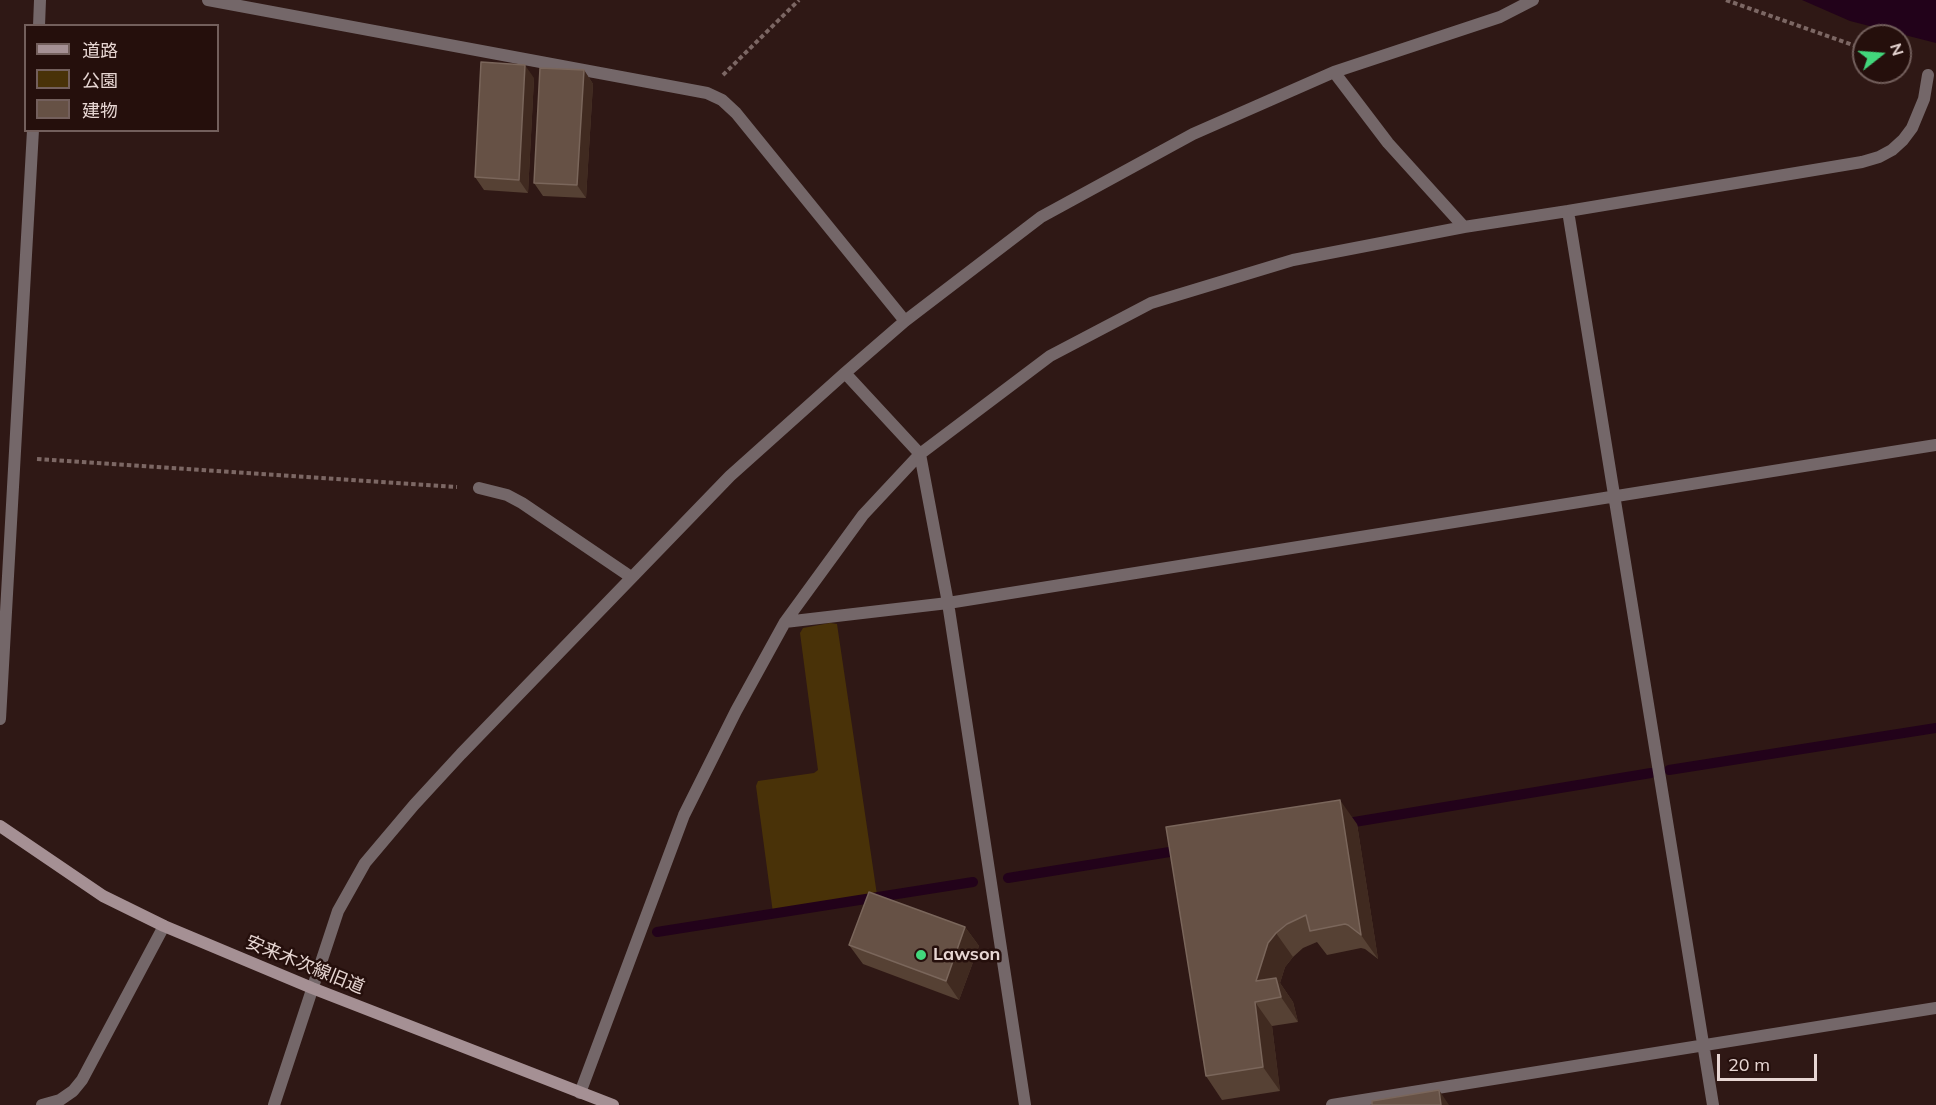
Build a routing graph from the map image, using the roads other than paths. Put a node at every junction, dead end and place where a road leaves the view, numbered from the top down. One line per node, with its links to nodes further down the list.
1 (40, 0): 4 (street)
2 (208, 0): 10 (street)
3 (1533, 0): 5 (street)
4 (39, 24)
5 (1334, 72): 9 (street); 10 (street)
6 (1928, 75): 8 (street)
7 (33, 132): 19 (street)
8 (1568, 211): 9 (street); 15 (street)
9 (1464, 227): 13 (street)
10 (905, 321): 11 (street)
11 (845, 373): 13 (street); 16 (street)
12 (1936, 445): 15 (street)
13 (920, 454): 17 (street); 18 (street)
14 (479, 488): 16 (street)
15 (1615, 495): 17 (street); 24 (street)
16 (632, 578): 22 (street)
17 (948, 603): 18 (street); 30 (street)
18 (785, 622): 25 (street)
19 (0, 719)
20 (0, 826): 21 (street, 安来木次線旧道)
21 (164, 926): 22 (street, 安来木次線旧道); 27 (street)
22 (312, 988): 25 (street, 安来木次線旧道); 28 (street)
23 (1936, 1008): 24 (street)
24 (1704, 1046): 31 (street); 32 (street)
25 (580, 1093): 26 (street, 安来木次線旧道)
26 (593, 1102): 29 (street, 安来木次線旧道)
27 (42, 1105)
28 (274, 1105)
29 (613, 1105)
30 (1025, 1105)
31 (1332, 1105)
32 (1713, 1105)

